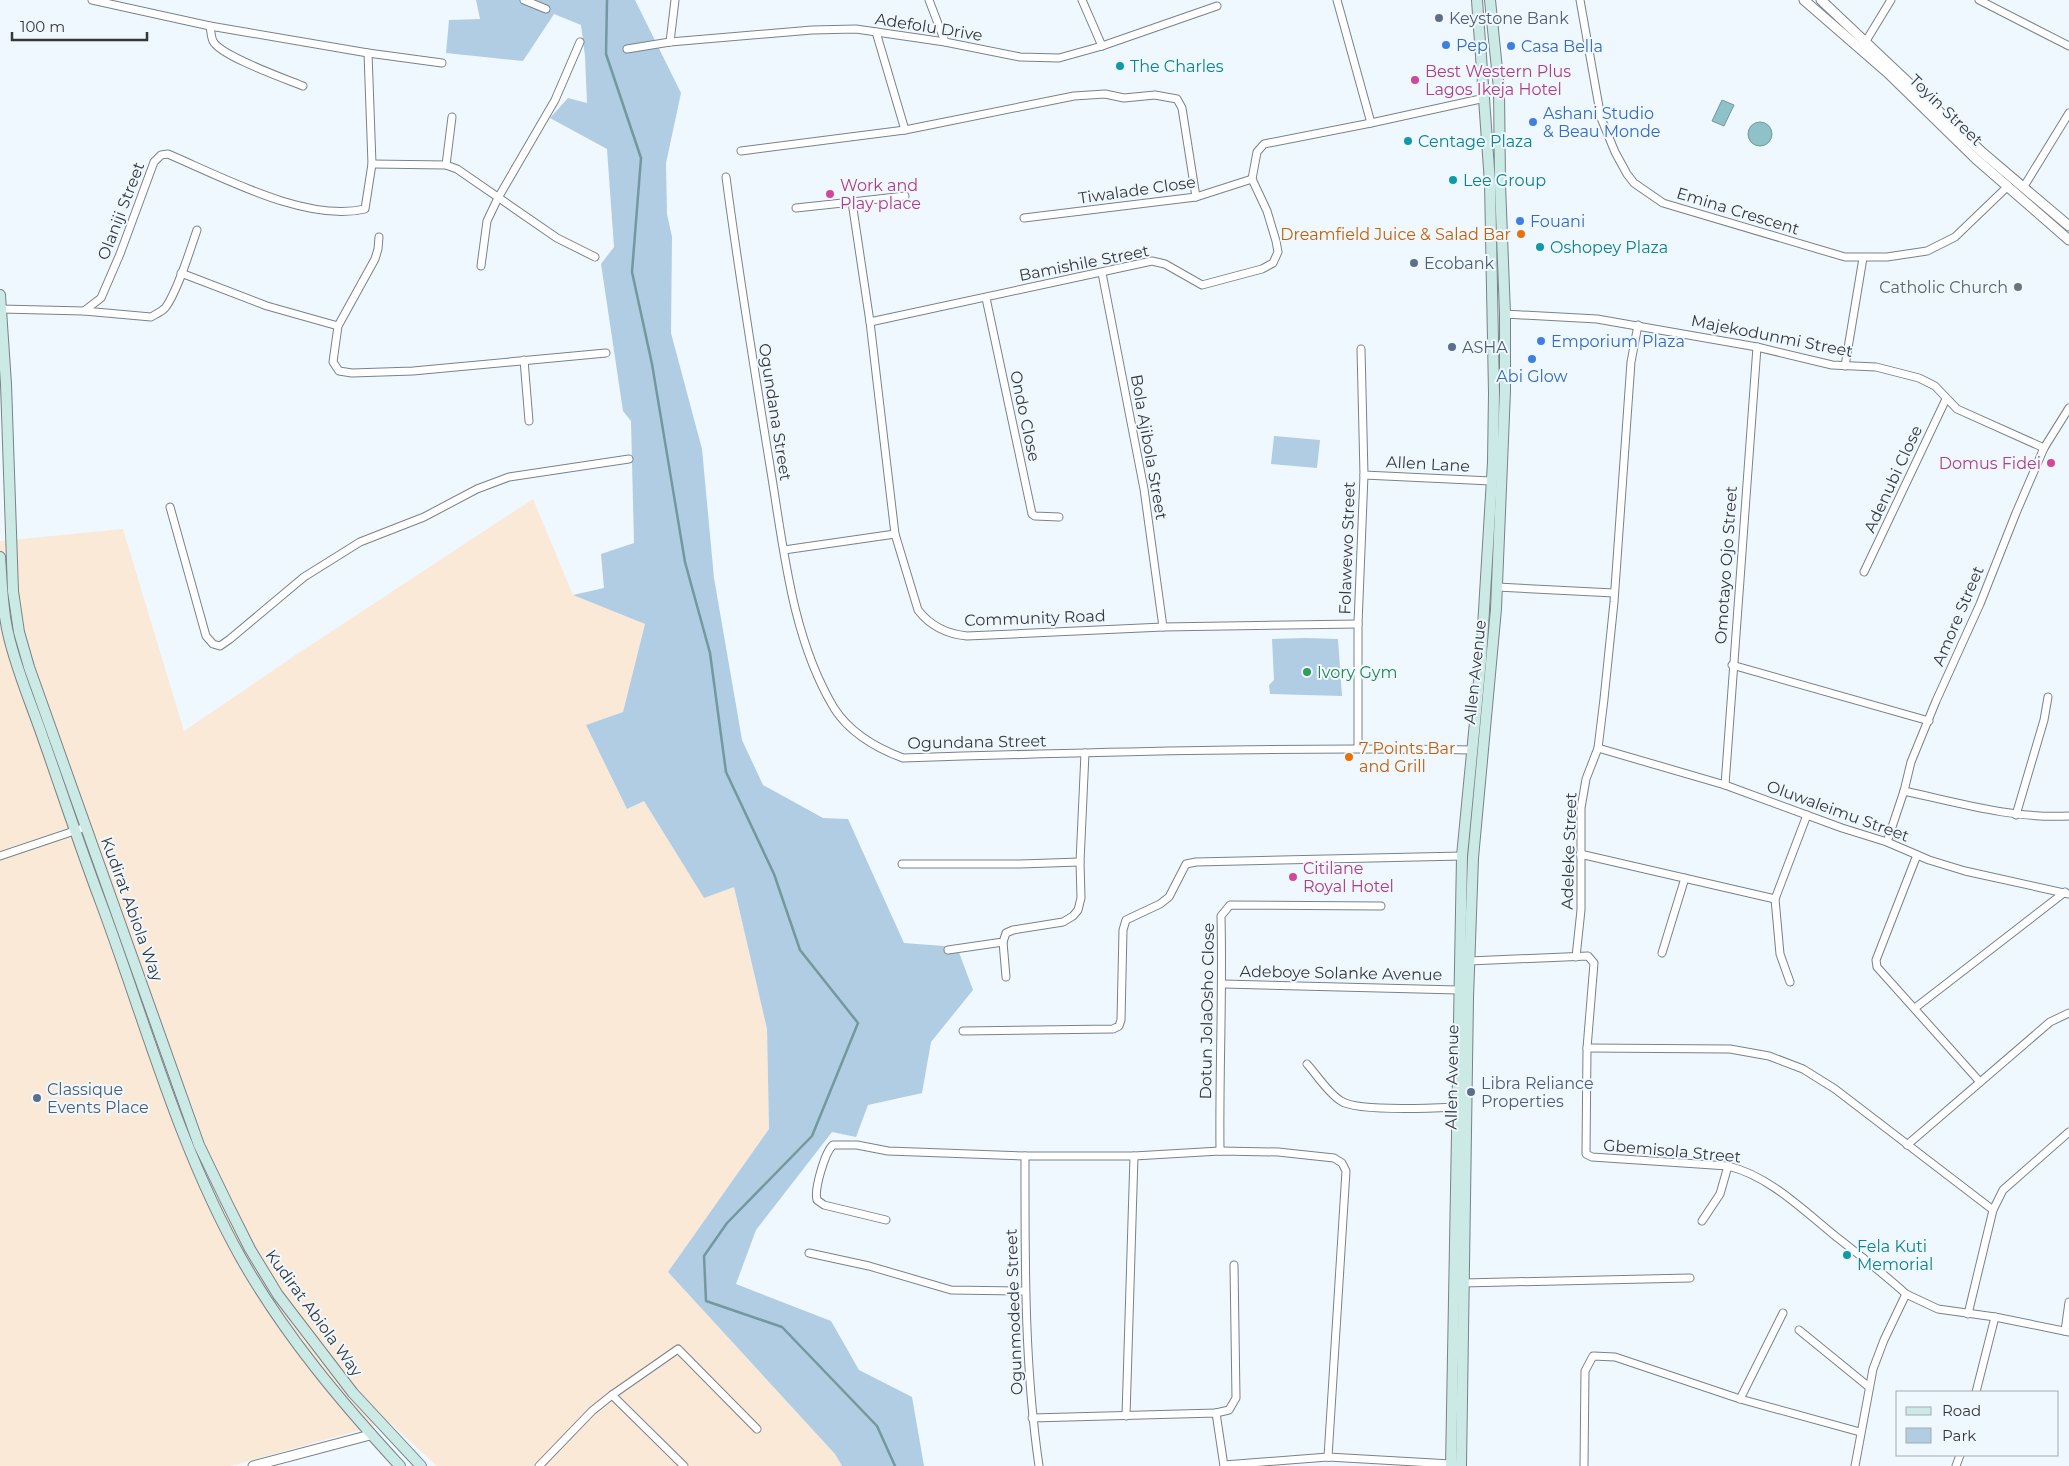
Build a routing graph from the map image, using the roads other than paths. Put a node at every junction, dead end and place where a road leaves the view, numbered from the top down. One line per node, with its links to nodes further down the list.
1 (92, 0): 16 (street)
2 (524, 0): 15 (street)
3 (675, 0): 20 (street)
4 (929, 0): 21 (street)
5 (1082, 0): 22 (street)
6 (1337, 0): 31 (street)
7 (1477, 0): 28 (main road, Allen Avenue)
8 (1490, 0): 59 (main road, Allen Avenue)
9 (1580, 0): 51 (street, Emina Crescent)
10 (1804, 0): 38 (street, Toyin Street)
11 (1821, 0): 18 (street, Toyin Street)
12 (1891, 0): 18 (street)
13 (1978, 0): 23 (street)
14 (1217, 6): 22 (street, Adefolu Drive)
15 (546, 9)
16 (210, 26): 25 (street); 27 (street)
17 (876, 32): 20 (street, Adefolu Drive); 21 (street, Adefolu Drive); 32 (street)
18 (1866, 41): 39 (street, Toyin Street)
19 (580, 42): 42 (street)
20 (670, 42): 24 (street, Adefolu Drive)
21 (945, 42): 22 (street, Adefolu Drive)
22 (1102, 46)
23 (2069, 46)
24 (628, 49)
25 (368, 53): 26 (street); 34 (street)
26 (442, 63)
27 (303, 86)
28 (1485, 98): 31 (street); 74 (main road, Allen Avenue)
29 (2069, 113): 39 (street)
30 (452, 117): 35 (street)
31 (1371, 124): 37 (street)
32 (905, 130): 33 (street); 41 (street)
33 (741, 150)
34 (372, 164): 35 (street); 58 (street, Olaniji Street)
35 (446, 165): 42 (street)
36 (726, 177): 78 (street, Ogundana Street)
37 (1252, 179): 41 (street, Tiwalade Close); 53 (street, Bamishile Street)
38 (2007, 187): 49 (street, Toyin Street); 51 (street, Emina Crescent)
39 (2023, 188): 46 (street, Toyin Street)
40 (905, 196): 43 (street)
41 (1196, 197): 45 (street, Tiwalade Close)
42 (498, 198): 50 (street); 52 (street)
43 (852, 202): 44 (street); 60 (street, Community Road)
44 (796, 208)
45 (1024, 218)
46 (2069, 226)
47 (197, 230): 54 (street)
48 (379, 237): 62 (street)
49 (2069, 240)
50 (595, 257)
51 (1863, 258): 67 (street)
52 (480, 266)
53 (1102, 272): 56 (street, Bamishile Street); 84 (street, Bola Ajibola Street)
54 (182, 273): 58 (street); 62 (street)
55 (0, 295): 57 (main road, Kudirat Abiola Way)
56 (986, 298): 60 (street, Bamishile Street); 76 (street, Ondo Close)
57 (1, 309): 58 (street); 97 (main road, Kudirat Abiola Way)
58 (84, 311)
59 (1505, 314): 61 (street, Majekodunmi Street); 81 (main road, Allen Avenue)
60 (870, 322): 77 (street, Community Road)
61 (1638, 325): 63 (street, Majekodunmi Street); 82 (street, Adeleke Street)
62 (338, 326): 66 (street)
63 (1757, 347): 67 (street, Majekodunmi Street); 85 (street, Omotayo Ojo Street)
64 (1361, 349): 73 (street, Folawewo Street)
65 (606, 353): 66 (street)
66 (524, 360): 70 (street)
67 (1845, 366): 68 (street, Majekodunmi Street)
68 (1946, 399): 71 (street, Majekodunmi Street); 80 (street, Adenubi Close)
69 (2069, 408): 71 (street, Amore Street)
70 (529, 421)
71 (2044, 448): 87 (street, Amore Street)
72 (629, 459): 75 (street)
73 (1364, 474): 74 (street, Allen Lane); 83 (street, Folawewo Street)
74 (1491, 481): 90 (main road, Allen Avenue)
75 (170, 506)
76 (1059, 517)
77 (894, 534): 78 (street); 84 (street, Community Road)
78 (784, 550): 91 (street, Ogundana Street)
79 (0, 557): 98 (main road, Kudirat Abiola Way)
80 (1864, 572)
81 (1497, 588): 82 (street); 114 (main road, Allen Avenue)
82 (1614, 593): 89 (street, Adeleke Street)
83 (1358, 624): 84 (street, Community Road); 88 (street, Folawewo Street)
84 (1163, 627)
85 (1732, 665): 87 (street); 92 (street, Omotayo Ojo Street)
86 (2048, 697): 95 (street)
87 (1929, 721): 93 (street, Amore Street)
88 (1358, 748): 90 (street, Ogundana Street); 91 (street, Ogundana Street)
89 (1598, 748): 92 (street, Oluwaleimu Street); 100 (street, Adeleke Street)
90 (1472, 750): 103 (main road, Allen Avenue)
91 (1085, 752): 104 (street)
92 (1724, 785): 94 (street, Oluwaleimu Street)
93 (1904, 791): 95 (street); 99 (street, Amore Street)
94 (1807, 815): 99 (street, Oluwaleimu Street); 108 (street)
95 (2016, 816): 96 (street)
96 (2069, 816)
97 (86, 827): 98 (street); 164 (main road, Kudirat Abiola Way)
98 (74, 831): 102 (street); 156 (main road, Kudirat Abiola Way)
99 (1887, 842): 101 (street, Oluwaleimu Street)
100 (1580, 854): 106 (street); 113 (street, Adeleke Street)
101 (1917, 855): 107 (street, Oluwaleimu Street); 119 (street)
102 (0, 856)
103 (1462, 856): 118 (main road, Allen Avenue); 121 (street)
104 (1080, 862): 105 (street); 110 (street)
105 (902, 864)
106 (1685, 878): 108 (street); 112 (street)
107 (2067, 893): 119 (street)
108 (1775, 899): 116 (street)
109 (1381, 906): 117 (street, Dotun JolaOsho Close)
110 (1003, 942): 111 (street); 115 (street)
111 (948, 950)
112 (1662, 953)
113 (1576, 957): 114 (street); 122 (street)
114 (1469, 961): 138 (main road, Allen Avenue)
115 (1006, 978)
116 (1790, 982)
117 (1223, 984): 118 (street, Adeboye Solanke Avenue); 128 (street, Dotun JolaOsho Close)
118 (1458, 990): 125 (main road, Allen Avenue)
119 (1915, 1008): 124 (street)
120 (2069, 1013): 124 (street)
121 (963, 1031)
122 (1588, 1048): 127 (street); 131 (street, Gbemisola Street)
123 (1307, 1064): 125 (street)
124 (1980, 1082): 127 (street)
125 (1457, 1107): 161 (main road, Allen Avenue)
126 (2069, 1132): 132 (street)
127 (1907, 1145): 132 (street)
128 (1220, 1151): 130 (street); 158 (street)
129 (1025, 1156): 130 (street); 133 (street); 139 (street, Ogunmodede Street)
130 (1134, 1156): 152 (street)
131 (1728, 1166): 134 (street); 140 (street, Gbemisola Street)
132 (1993, 1210): 143 (street)
133 (886, 1220)
134 (1702, 1221)
135 (809, 1253): 139 (street)
136 (1234, 1265): 151 (street)
137 (1690, 1278): 138 (street)
138 (1464, 1284): 161 (main road, Allen Avenue)
139 (1025, 1291): 153 (street, Ogunmodede Street)
140 (1906, 1294): 143 (street, Gbemisola Street); 147 (street)
141 (2069, 1302): 146 (street)
142 (1783, 1313): 150 (street)
143 (1968, 1314): 144 (street, Gbemisola Street)
144 (1995, 1317): 146 (street, Gbemisola Street); 148 (street)
145 (1799, 1330): 147 (street)
146 (2067, 1331)
147 (1869, 1387): 155 (street)
148 (1976, 1391)
149 (612, 1395): 154 (street); 165 (street); 166 (street)
150 (1740, 1399): 155 (street); 170 (street)
151 (1216, 1414): 152 (street); 168 (street)
152 (1126, 1416): 153 (street)
153 (1032, 1418): 167 (street, Ogunmodede Street)
154 (757, 1429)
155 (1860, 1432): 171 (street)
156 (370, 1435): 157 (street); 160 (main road, Kudirat Abiola Way)
157 (287, 1456): 162 (street); 163 (street)
158 (1328, 1457): 159 (street); 161 (street)
159 (1312, 1458): 168 (street); 169 (street)
160 (396, 1465)
161 (1454, 1465)
162 (253, 1466)
163 (277, 1466)
164 (420, 1466)
165 (539, 1466)
166 (684, 1466)
167 (1039, 1466)
168 (1224, 1466)
169 (1312, 1466)
170 (1584, 1466)
171 (1855, 1466)

